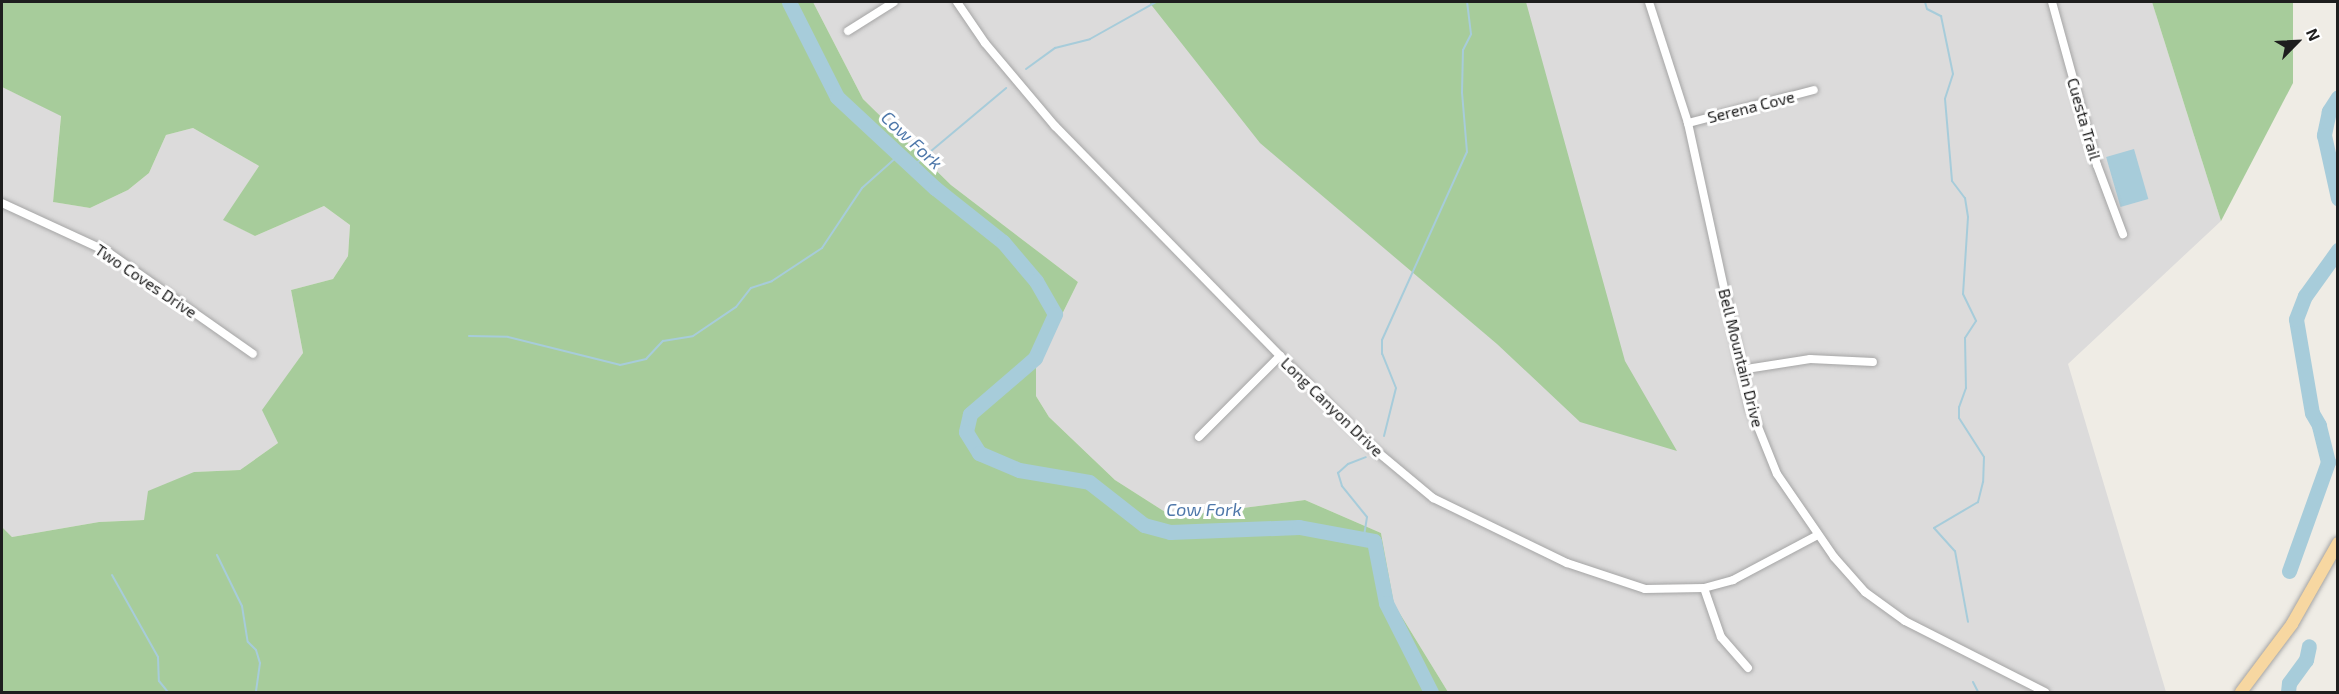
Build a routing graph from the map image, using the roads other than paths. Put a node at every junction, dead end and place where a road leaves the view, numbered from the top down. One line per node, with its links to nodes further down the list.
1 (894, 2): 5 (street)
2 (957, 2): 11 (street, Long Canyon Drive)
3 (1649, 2): 7 (street, Bell Mountain Drive)
4 (2052, 2): 9 (street, Cuesta Trail)
5 (848, 31)
6 (1814, 90): 7 (street, Serena Cove)
7 (1688, 123): 13 (street, Bell Mountain Drive)
8 (2, 203): 10 (street, Two Coves Drive)
9 (2123, 234)
10 (253, 354)
11 (1280, 356): 14 (street); 17 (street, Long Canyon Drive)
12 (1873, 362): 13 (street)
13 (1740, 370): 15 (street, Bell Mountain Drive)
14 (1199, 437)
15 (1818, 535): 17 (street, Long Canyon Drive); 19 (street, Bell Mountain Drive)
16 (2337, 543): 20 (main road)
17 (1704, 588): 18 (street)
18 (1748, 668)
19 (2045, 693)
20 (2241, 693)

